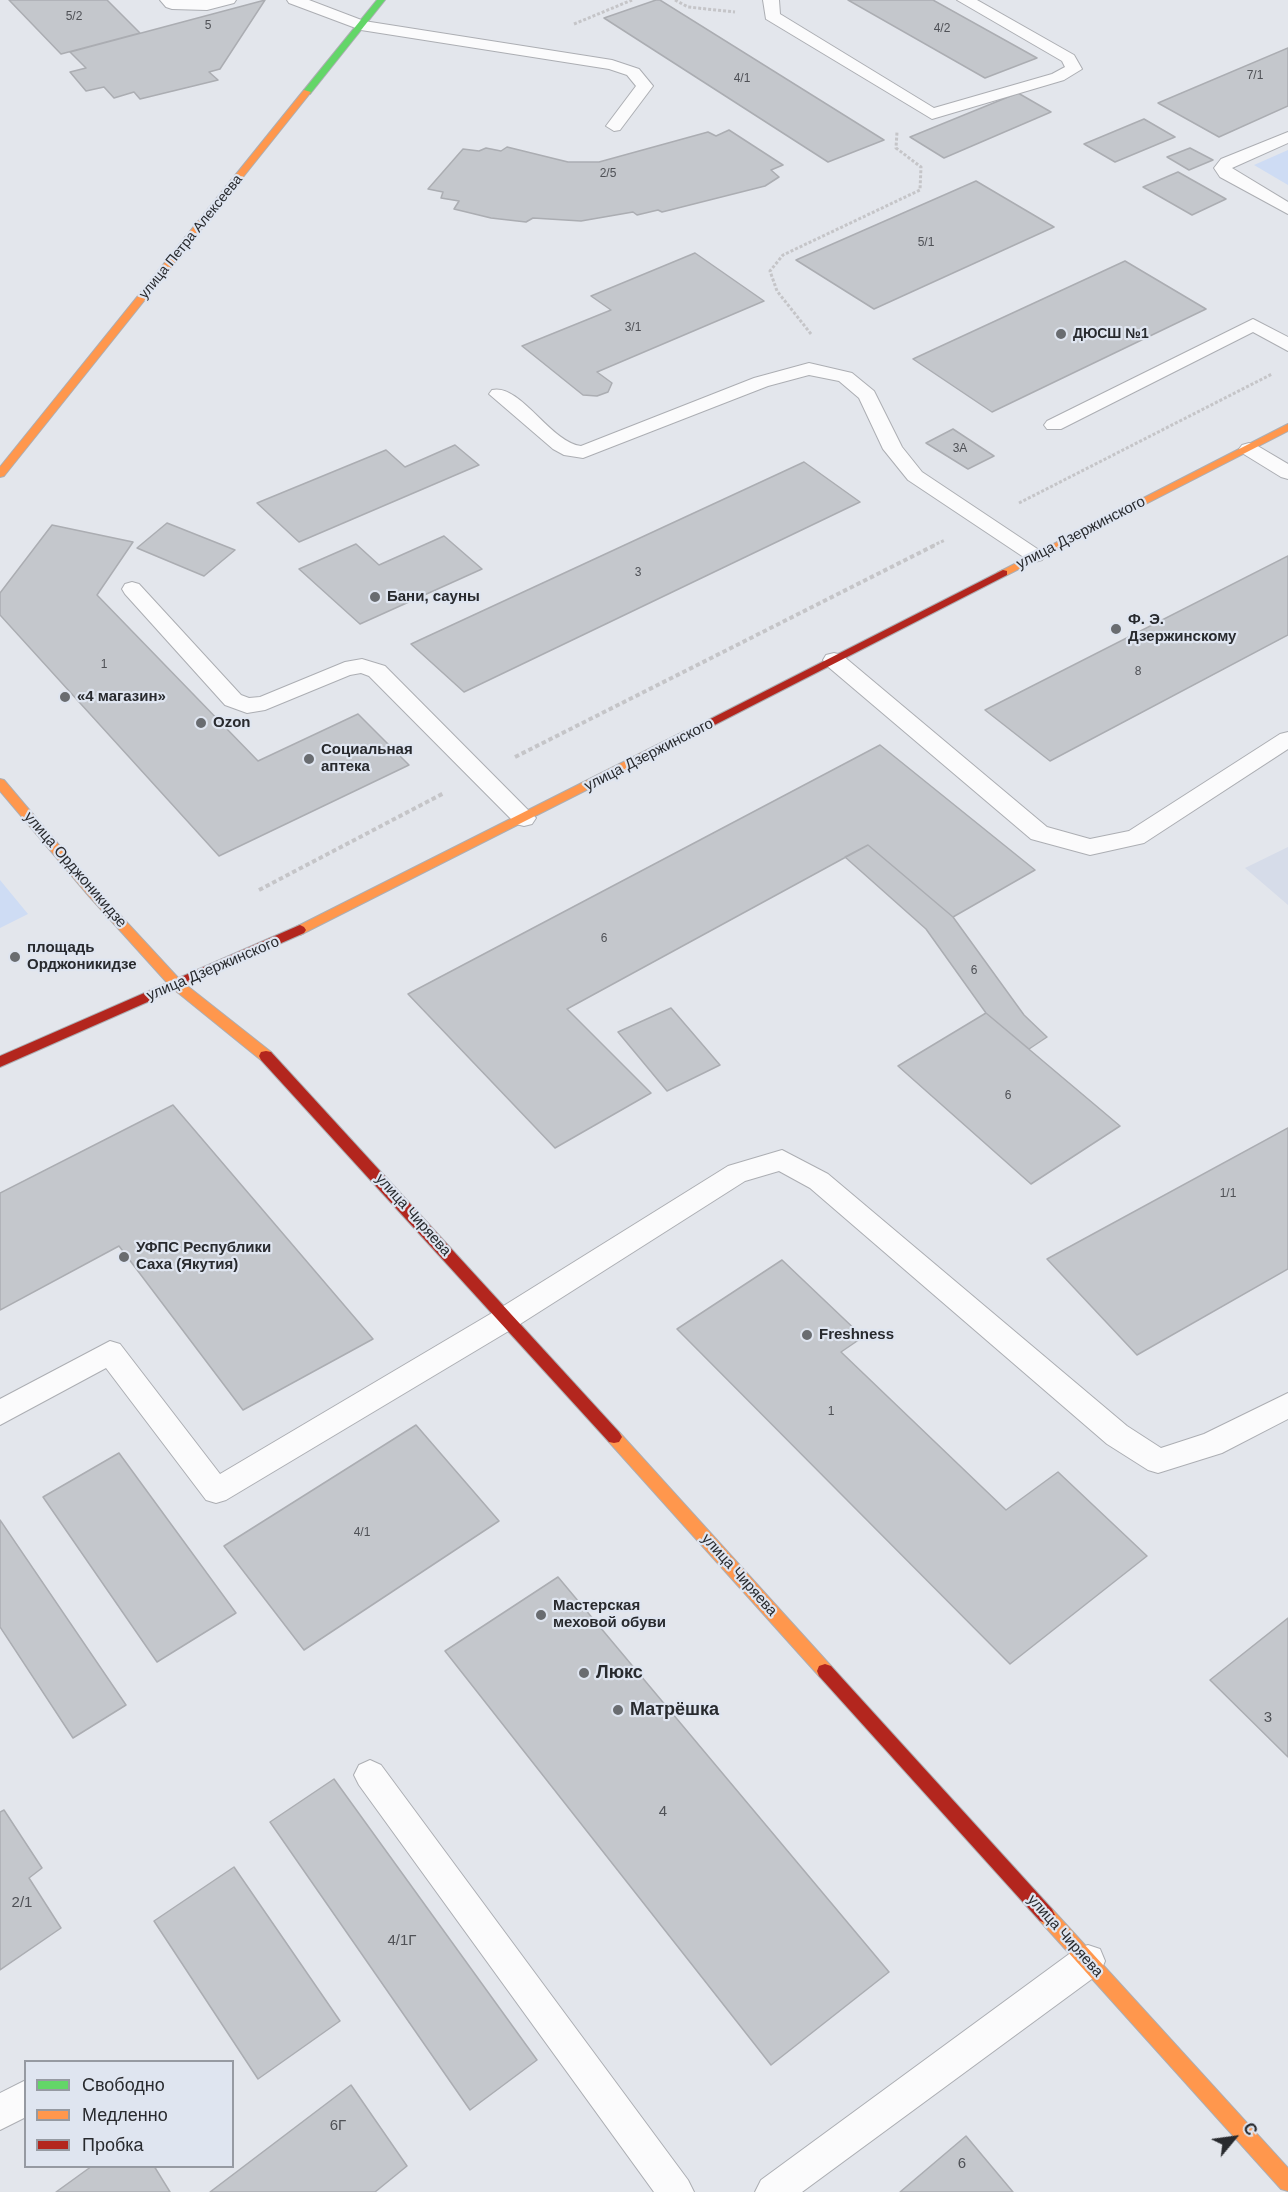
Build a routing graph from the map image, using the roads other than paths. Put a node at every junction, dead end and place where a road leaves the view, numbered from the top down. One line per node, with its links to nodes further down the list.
1 (168, 0): 2 (lane)
2 (228, 0)
3 (295, 0): 7 (lane)
4 (381, 0): 7 (main road, улица Петра Алексеева)
5 (965, 0): 6 (lane)
6 (771, 8)
7 (361, 25): 8 (lane); 17 (main road, улица Петра Алексеева)
8 (614, 126)
9 (1288, 137): 10 (lane)
10 (1288, 209)
11 (1288, 345): 13 (lane)
12 (499, 394): 18 (lane)
13 (1054, 425)
14 (1288, 427): 15 (main road, улица Дзержинского)
15 (1249, 449): 16 (lane); 18 (main road, улица Дзержинского)
16 (1288, 473)
17 (0, 474)
18 (1035, 556): 20 (main road, улица Дзержинского)
19 (132, 589): 23 (lane)
20 (834, 660): 21 (lane); 23 (main road, улица Дзержинского)
21 (1288, 739)
22 (0, 783): 24 (main road, улица Орджоникидзе)
23 (524, 818): 24 (main road, улица Дзержинского)
24 (176, 984): 25 (main road, улица Дзержинского); 26 (main road, улица Чиряева)
25 (0, 1062)
26 (507, 1318): 27 (lane); 28 (lane); 30 (main road, улица Чиряева)
27 (1288, 1405)
28 (0, 1413)
29 (370, 1775): 34 (lane)
30 (1088, 1961): 33 (main road, улица Чиряева); 35 (lane)
31 (24, 2098): 32 (lane)
32 (0, 2113)
33 (1288, 2182)
34 (676, 2192)
35 (774, 2192)

